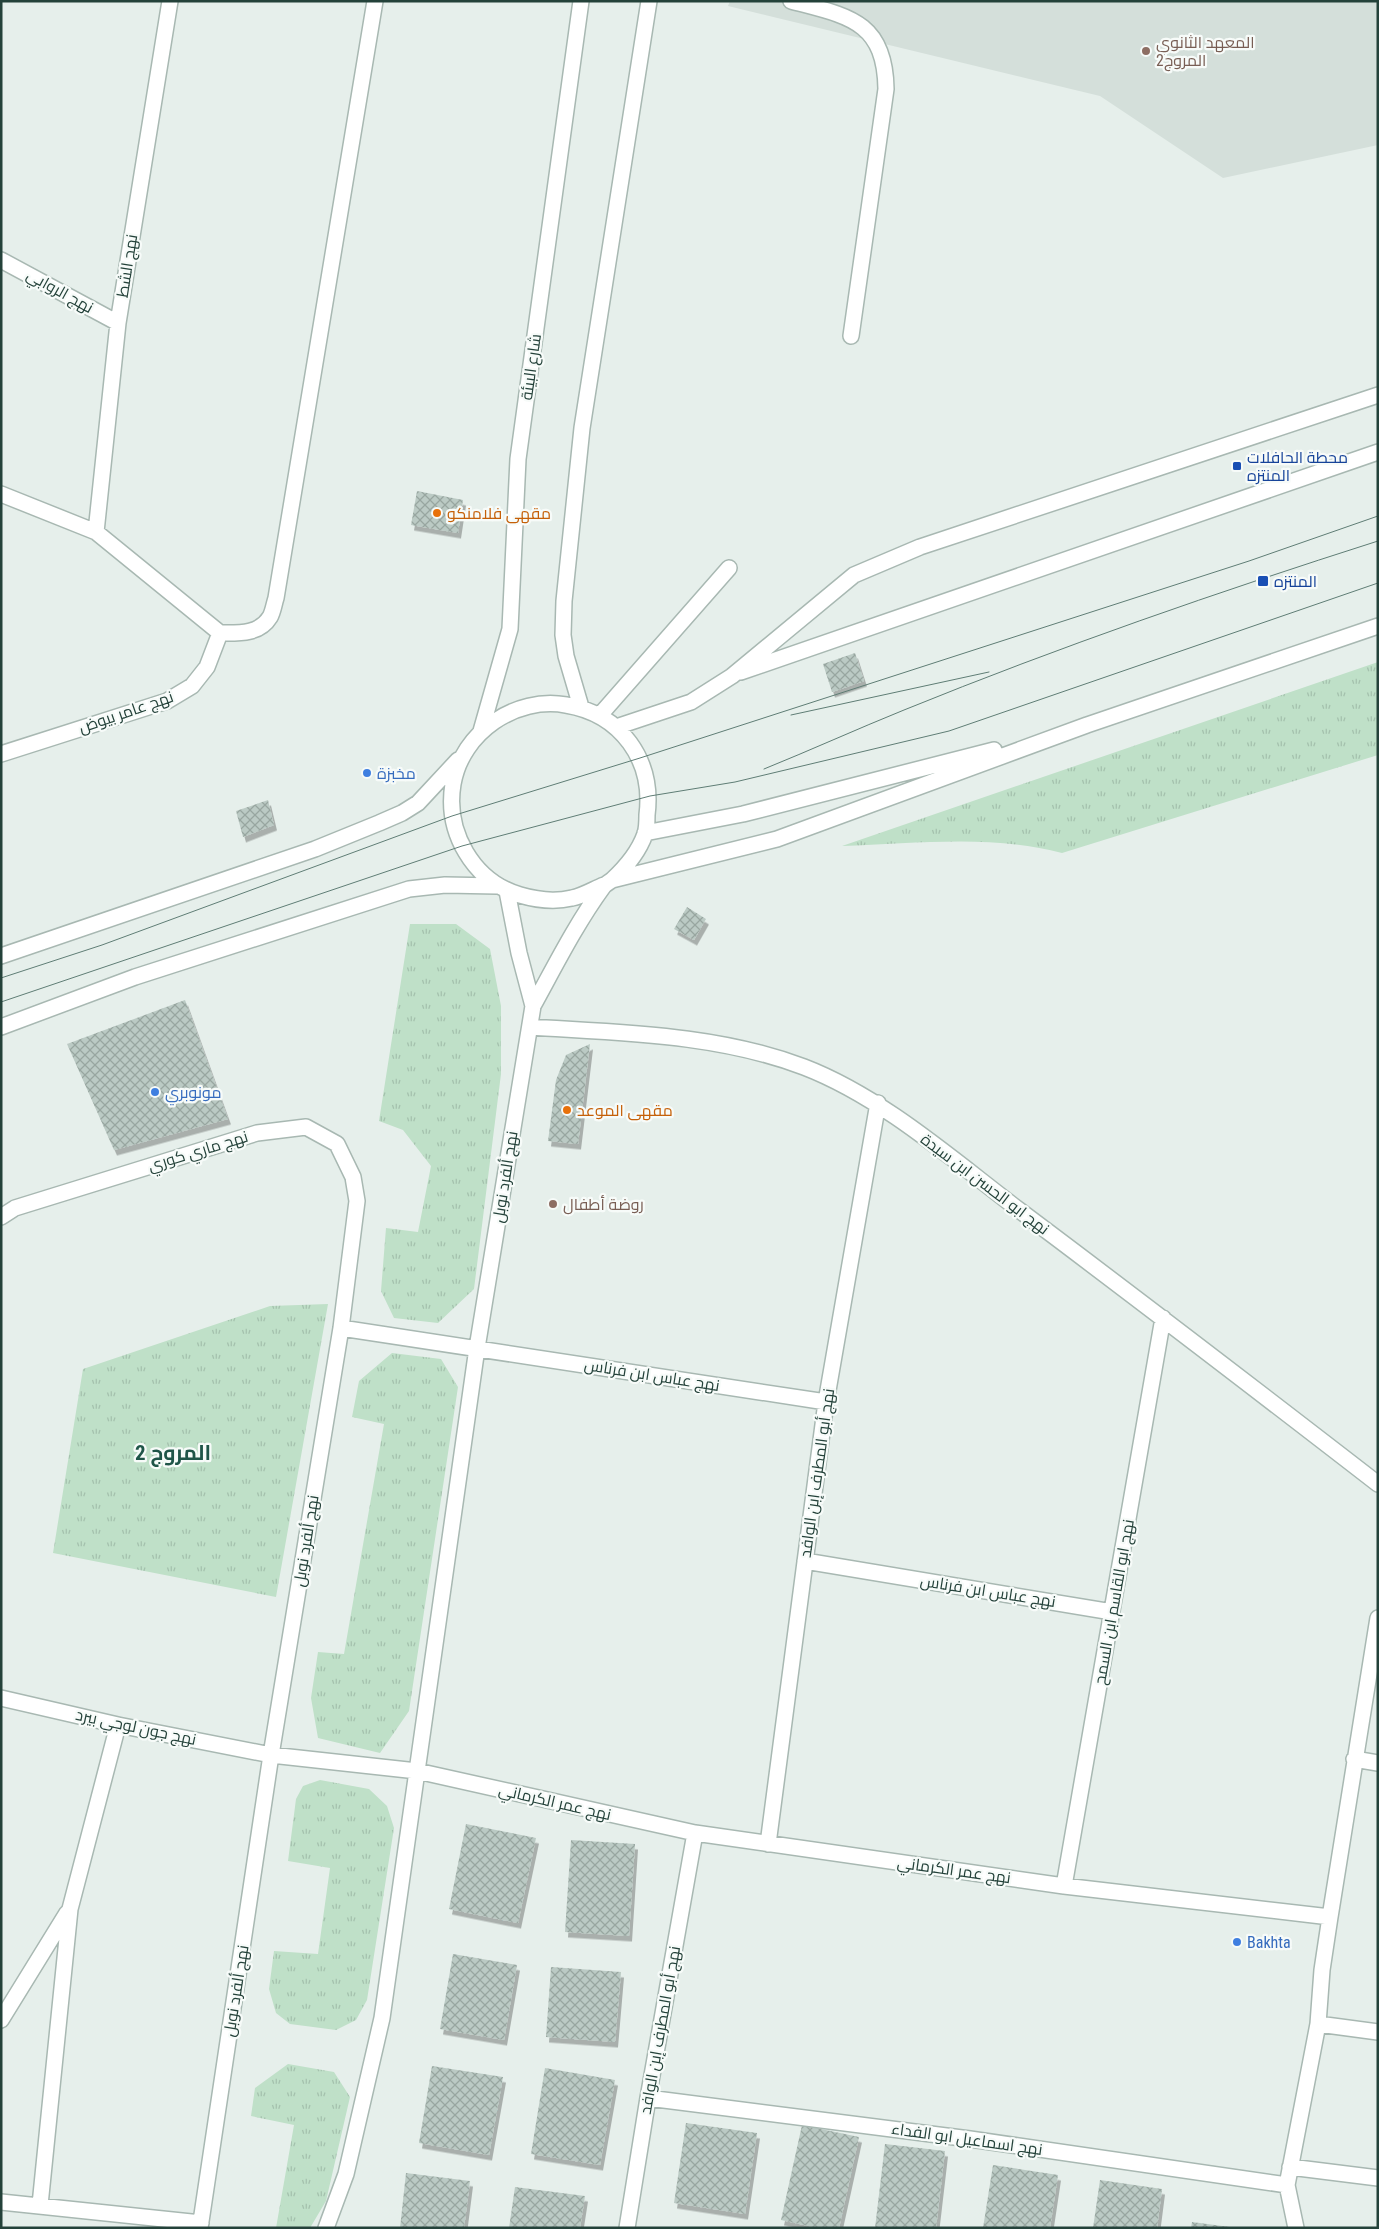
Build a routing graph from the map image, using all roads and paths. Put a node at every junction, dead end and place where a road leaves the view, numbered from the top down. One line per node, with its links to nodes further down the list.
1 (170, 1): 7 (street, نهج الشط)
2 (375, 1): 15 (street)
3 (581, 1): 21 (street, شارع البيئة)
4 (649, 1): 17 (street)
5 (791, 1): 8 (street)
6 (1, 260): 7 (street, نهج الروابي)
7 (118, 323): 12 (street, نهج الشط)
8 (852, 336)
9 (1378, 395): 16 (street)
10 (1378, 452): 16 (street)
11 (1, 494): 12 (street)
12 (96, 532): 15 (street)
13 (729, 568): 18 (street)
14 (1378, 626): 19 (street)
15 (220, 633): 22 (street, نهج عامر بيوض)
16 (732, 676): 20 (street)
17 (581, 707): 18 (street); 21 (street)
18 (600, 716): 20 (street)
19 (1087, 725): 24 (street); 25 (street)
20 (616, 727): 24 (street)
21 (481, 731): 23 (street)
22 (1, 754)
23 (464, 754): 26 (street); 27 (street)
24 (645, 833): 25 (street)
25 (608, 882): 26 (street); 28 (street, نهج ألفرد نوبل)
26 (502, 888): 28 (street, نهج ألفرد نوبل); 29 (street)
27 (1, 956)
28 (533, 1006): 30 (street, نهج ألفرد نوبل)
29 (1, 1027)
30 (530, 1027): 31 (street, نهج ابو الحسن ابن سيدة); 36 (street, نهج ألفرد نوبل)
31 (878, 1103): 34 (street, نهج ابو الحسن ابن سيدة); 37 (street, نهج أبو المطرف إبن الوافد)
32 (357, 1201): 33 (street, نهج ماري كوري); 35 (street, نهج ألفرد نوبل)
33 (1, 1217)
34 (1163, 1318): 38 (street, نهج ابو الحسن ابن سيدة); 40 (street, نهج ابو القاسم ابن السمح)
35 (341, 1328): 36 (street); 44 (street, نهج ألفرد نوبل)
36 (477, 1348): 37 (street, نهج عباس ابن فرناس); 47 (street, نهج ألفرد نوبل)
37 (826, 1402): 39 (street, نهج أبو المطرف إبن الوافد)
38 (1378, 1484)
39 (805, 1561): 40 (street, نهج عباس ابن فرناس); 49 (street, نهج أبو المطرف إبن الوافد)
40 (1112, 1612): 50 (street, نهج ابو القاسم ابن السمح)
41 (1378, 1618): 45 (street)
42 (1, 1698): 43 (street, نهج جون لوجي بيرد)
43 (118, 1725): 44 (street, نهج جون لوجي بيرد); 51 (street)
44 (271, 1755): 47 (street); 62 (street, نهج ألفرد نوبل)
45 (1354, 1759): 46 (street); 52 (street)
46 (1378, 1763)
47 (417, 1771): 48 (street, نهج عمر الكرماني); 63 (street, نهج ألفرد نوبل)
48 (695, 1833): 49 (street, نهج عمر الكرماني); 56 (street, نهج أبو المطرف إبن الوافد)
49 (768, 1844): 50 (street, نهج عمر الكرماني)
50 (1064, 1886): 52 (street, نهج عمر الكرماني)
51 (70, 1909): 53 (street); 61 (street)
52 (1330, 1916): 54 (street)
53 (1, 2020)
54 (1318, 2024): 55 (street); 57 (street)
55 (1378, 2032)
56 (648, 2098): 59 (street, نهج اسماعيل ابو الفداء); 64 (street, نهج أبو المطرف إبن الوافد)
57 (1290, 2167): 58 (street); 59 (street)
58 (1378, 2178)
59 (1287, 2185): 65 (street)
60 (1, 2202): 61 (street)
61 (40, 2205): 62 (street)
62 (201, 2226)
63 (326, 2228)
64 (627, 2228)
65 (1296, 2228)

